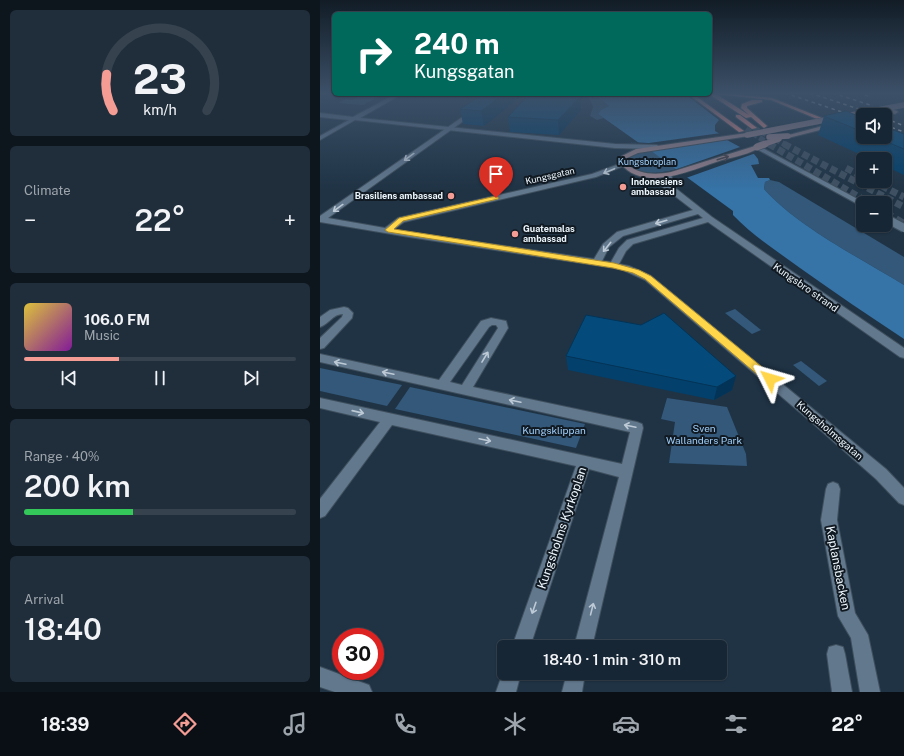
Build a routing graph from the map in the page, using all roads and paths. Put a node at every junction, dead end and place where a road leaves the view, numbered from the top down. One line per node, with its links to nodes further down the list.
1 (343, 125): 14 (street)
2 (402, 125): 10 (street)
3 (453, 125): 10 (street)
4 (735, 125): 11 (highway)
5 (737, 125): 11 (highway)
6 (750, 125): 9 (highway)
7 (786, 125): 11 (main road, bridge)
8 (820, 125): 12 (main road)
9 (754, 128)
10 (446, 130): 16 (street); 17 (street); 24 (street, one-way to 24)
11 (745, 132): 12 (main road, bridge); 13 (main road)
12 (788, 136): 15 (main road, bridge)
13 (730, 137): 15 (main road); 16 (main road)
14 (320, 138)
15 (757, 147): 18 (main road, one-way to 15); 21 (street)
16 (639, 149): 17 (main road)
17 (624, 160): 19 (main road); 27 (street, Kungsgatan, one-way to 27)
18 (671, 174): 19 (main road); 20 (street)
19 (648, 175): 20 (street)
20 (670, 188): 22 (street)
21 (856, 201)
22 (699, 211): 23 (street, Kungsbro strand); 28 (street, one-way to 28)
23 (709, 219): 29 (street); 34 (street, Kungsbro strand)
24 (321, 220): 27 (street, Kungsholmsgatan)
25 (892, 221): 26 (street, bridge)
26 (902, 226)
27 (388, 230): 30 (street, Kungsholmsgatan)
28 (620, 234): 29 (street); 30 (street, one-way to 30)
29 (630, 242): 31 (street)
30 (596, 263): 31 (street, Kungsholmsgatan)
31 (614, 266): 42 (street, Kungsholmsgatan)
32 (320, 323): 33 (street)
33 (320, 345)
34 (904, 354)
35 (320, 358): 36 (street, one-way to 35)
36 (442, 385): 37 (street); 37 (street, one-way to 36)
37 (465, 390): 41 (street, one-way to 37)
38 (320, 403): 39 (street, one-way to 39)
39 (389, 419): 40 (street, one-way to 40); 46 (street)
40 (584, 462): 41 (street, Kungsholms Kyrkoplan); 47 (street, Kungsholms Kyrkoplan, one-way to 47)
41 (627, 472): 48 (street, one-way to 41)
42 (881, 474): 44 (street, Kungsholmsgatan); 45 (street, Kungsholmsgatan)
43 (833, 489): 57 (street, Kaplansbacken)
44 (904, 489)
45 (904, 498)
46 (320, 510)
47 (523, 640)
48 (585, 640)
49 (836, 654): 56 (street)
50 (320, 677): 53 (street)
51 (510, 680): 54 (street)
52 (575, 680): 55 (street)
53 (362, 692)
54 (506, 692)
55 (572, 692)
56 (842, 692)
57 (870, 692)

